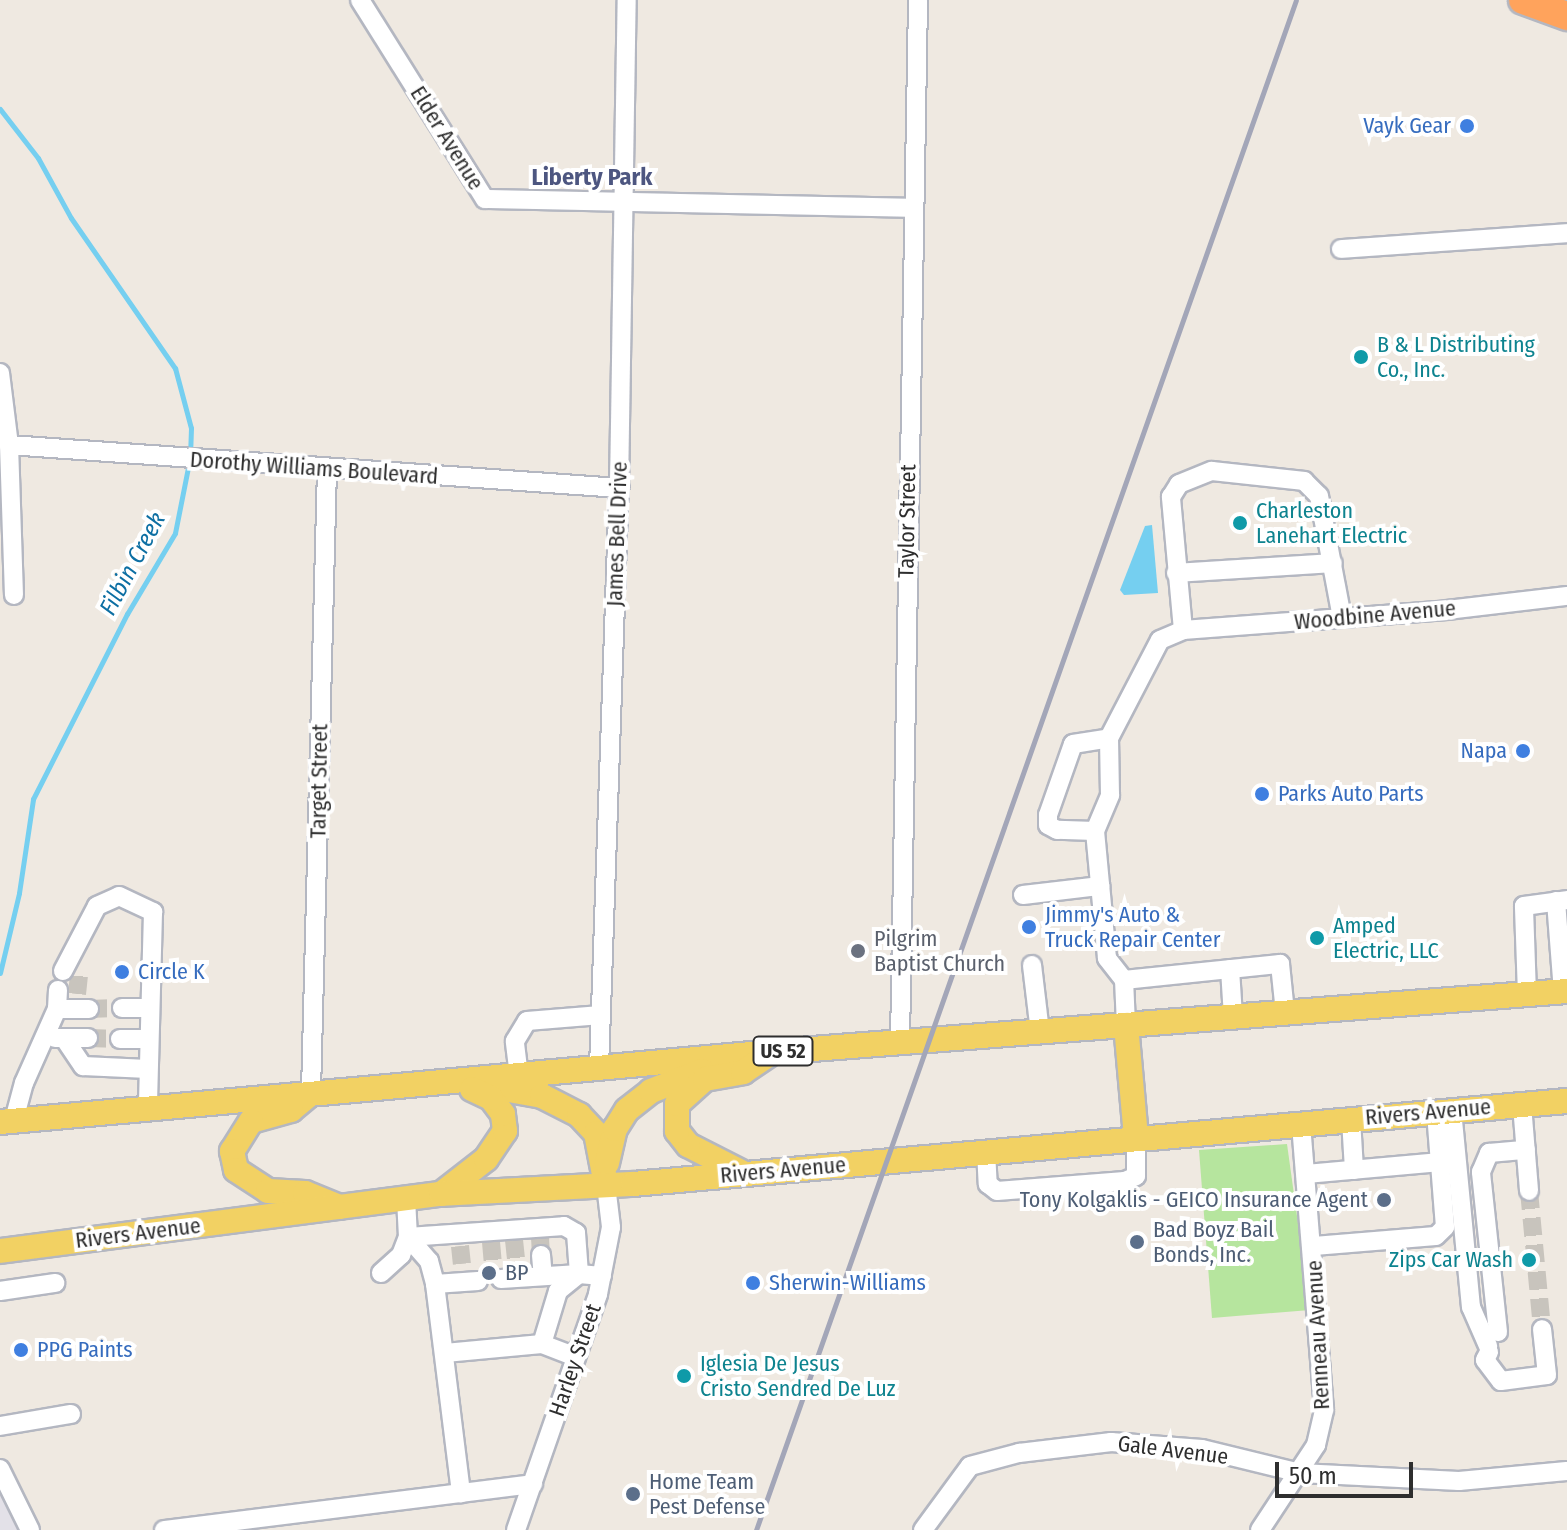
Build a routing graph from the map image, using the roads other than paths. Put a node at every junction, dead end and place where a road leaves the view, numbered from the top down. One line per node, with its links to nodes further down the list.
1 (360, 0): 7 (street, Elder Avenue)
2 (627, 0): 7 (street, James Bell Drive)
3 (918, 0): 8 (street, Taylor Street)
4 (1526, 1): 5 (highway); 6 (highway)
5 (1567, 16)
6 (1567, 27)
7 (624, 199): 8 (street, Elder Avenue); 14 (street, James Bell Drive)
8 (911, 208): 46 (street, Taylor Street)
9 (1567, 237): 10 (street)
10 (1341, 249)
11 (0, 373): 12 (street)
12 (9, 445): 13 (street, Dorothy Williams Boulevard); 17 (street)
13 (327, 469): 14 (street, Dorothy Williams Boulevard); 53 (street, Target Street)
14 (619, 488): 37 (street, James Bell Drive)
15 (1333, 563): 16 (street); 16 (street); 19 (street)
16 (1176, 573): 20 (street)
17 (14, 595)
18 (1567, 596): 19 (street, Woodbine Avenue)
19 (1342, 618): 20 (street, Woodbine Avenue)
20 (1183, 630): 21 (street)
21 (1109, 738): 22 (street); 22 (street)
22 (1095, 831): 23 (street)
23 (1100, 886): 24 (street); 29 (street)
24 (1023, 895)
25 (1561, 901): 30 (street); 31 (street)
26 (1032, 965): 41 (street)
27 (1230, 969): 29 (street); 36 (street); 38 (street)
28 (71, 972): 34 (street)
29 (1124, 980): 39 (street)
30 (1565, 991): 31 (main road, US 52)
31 (1527, 994): 36 (main road, US 52)
32 (71, 1002): 42 (street)
33 (122, 1008): 34 (street)
34 (149, 1008): 45 (street)
35 (517, 1008): 40 (street)
36 (1285, 1012): 38 (main road, US 52)
37 (601, 1015): 40 (street); 49 (street, James Bell Drive)
38 (1233, 1017): 39 (main road, US 52)
39 (1126, 1025): 41 (main road, US 52); 61 (main road)
40 (518, 1028): 51 (street)
41 (1040, 1032): 46 (main road, US 52)
42 (54, 1038): 43 (street); 50 (street); 59 (street)
43 (88, 1038)
44 (120, 1039): 45 (street)
45 (149, 1039): 50 (street)
46 (900, 1042): 47 (main road, US 52)
47 (773, 1052): 48 (main road, US 52); 66 (main road)
48 (724, 1057): 49 (main road, US 52); 68 (main road)
49 (599, 1068): 51 (main road, US 52)
50 (148, 1069): 56 (street)
51 (519, 1076): 52 (main road, US 52)
52 (454, 1082): 53 (main road, US 52); 68 (main road); 70 (main road)
53 (311, 1092): 56 (main road, US 52); 72 (main road)
54 (1567, 1101): 55 (main road, Rivers Avenue)
55 (1522, 1105): 57 (main road, Rivers Avenue); 62 (street)
56 (148, 1108): 59 (main road, US 52)
57 (1444, 1111): 58 (main road, Rivers Avenue); 64 (street); 88 (street)
58 (1351, 1119): 60 (main road, Rivers Avenue); 65 (street)
59 (7, 1121)
60 (1301, 1123): 61 (main road, Rivers Avenue); 67 (street, Renneau Avenue)
61 (1136, 1138): 63 (main road, Rivers Avenue); 63 (street)
62 (1526, 1150): 69 (street); 88 (street)
63 (986, 1151): 66 (main road, Rivers Avenue)
64 (1440, 1162): 65 (street); 76 (street)
65 (1354, 1170): 67 (street)
66 (743, 1173): 68 (main road, Rivers Avenue)
67 (1306, 1174): 76 (street, Renneau Avenue)
68 (606, 1185): 70 (main road, Rivers Avenue); 82 (street, Harley Street)
69 (1529, 1191)
70 (441, 1194): 71 (main road, Rivers Avenue)
71 (406, 1199): 72 (main road, Rivers Avenue); 73 (street)
72 (339, 1207): 77 (main road, Rivers Avenue)
73 (408, 1237): 78 (street); 79 (street); 84 (street)
74 (540, 1240): 75 (street); 80 (street); 81 (street)
75 (514, 1243): 78 (street); 81 (street)
76 (1314, 1246): 95 (street, Renneau Avenue)
77 (0, 1251)
78 (464, 1261): 84 (street)
79 (381, 1273)
80 (579, 1274): 81 (street); 82 (street); 87 (street)
81 (543, 1276)
82 (602, 1276): 90 (street, Harley Street)
83 (55, 1283): 85 (street)
84 (435, 1284): 89 (street)
85 (0, 1291)
86 (1542, 1329): 88 (street)
87 (542, 1344): 89 (street); 90 (street)
88 (1486, 1347)
89 (445, 1353): 97 (street)
90 (576, 1357): 96 (street, Harley Street)
91 (71, 1414): 92 (street)
92 (0, 1426)
93 (0, 1469): 98 (street)
94 (1567, 1471): 95 (street, Gale Avenue)
95 (1300, 1473): 101 (street, Gale Avenue); 102 (street, Renneau Avenue)
96 (533, 1484): 97 (street); 100 (street, Harley Street)
97 (461, 1493): 99 (street)
98 (30, 1530)
99 (164, 1530)
100 (516, 1530)
101 (923, 1530)
102 (1260, 1530)

